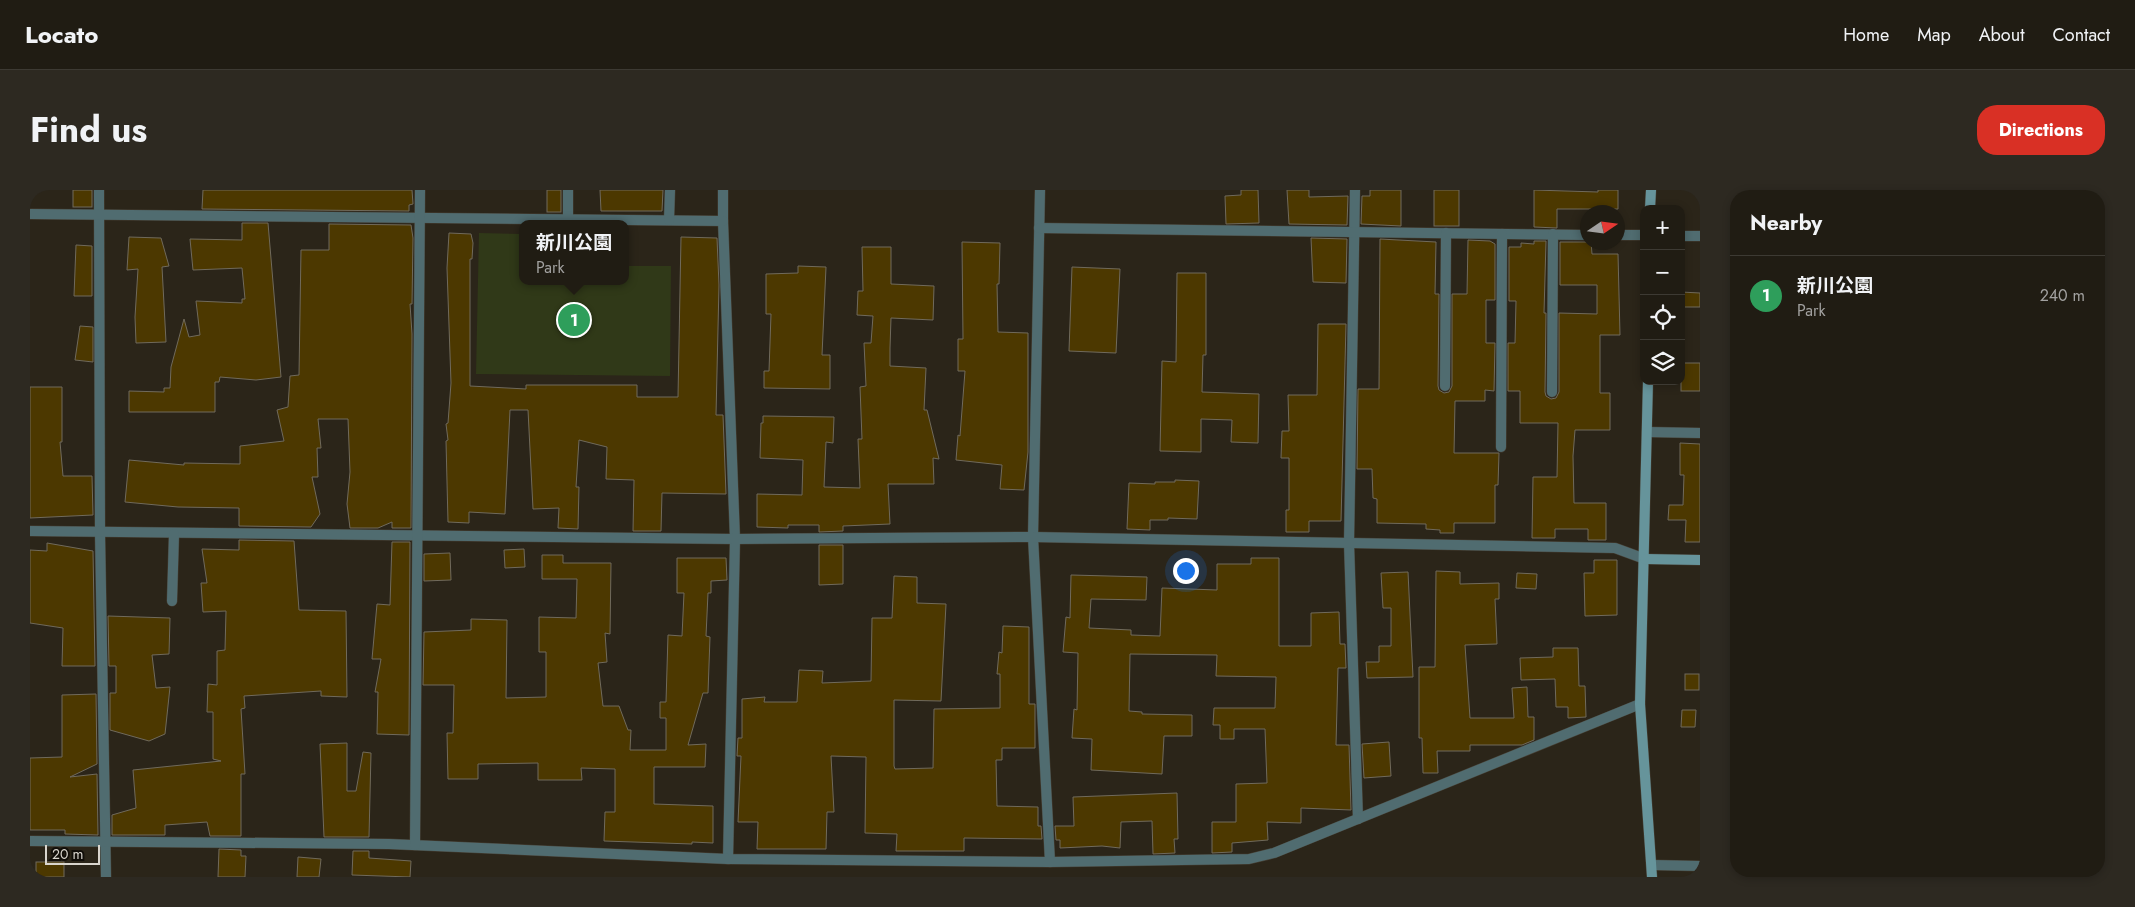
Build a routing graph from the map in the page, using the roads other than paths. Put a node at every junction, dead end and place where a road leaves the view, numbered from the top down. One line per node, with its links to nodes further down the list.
1 (99, 190): 11 (street)
2 (420, 190): 12 (street)
3 (568, 190): 13 (street)
4 (670, 190): 14 (street)
5 (723, 190): 15 (street)
6 (1040, 190): 16 (street)
7 (1355, 190): 17 (street)
8 (1651, 190): 9 (street)
9 (1650, 205)
10 (30, 214): 11 (street)
11 (100, 214): 12 (street); 33 (street)
12 (419, 218): 13 (street); 35 (street)
13 (568, 219): 14 (street)
14 (669, 220): 15 (street)
15 (723, 221): 37 (street)
16 (1039, 228): 17 (street); 36 (street)
17 (1354, 232): 18 (street); 38 (street)
18 (1446, 233): 19 (street); 27 (street)
19 (1502, 234): 20 (street); 31 (street)
20 (1553, 234): 21 (street); 28 (street)
21 (1580, 235)
22 (1625, 235): 23 (street)
23 (1640, 235)
24 (1685, 236): 25 (street)
25 (1700, 236)
26 (1648, 385): 29 (street)
27 (1445, 386)
28 (1552, 392)
29 (1647, 432): 30 (street); 39 (street)
30 (1700, 433)
31 (1501, 446)
32 (30, 532): 33 (street)
33 (100, 533): 34 (street); 45 (street)
34 (174, 534): 35 (street); 41 (street)
35 (417, 536): 37 (street); 46 (street)
36 (1033, 537): 37 (street); 38 (street); 48 (street)
37 (735, 539): 47 (street)
38 (1349, 543): 39 (street); 43 (street)
39 (1645, 559): 40 (street); 42 (street)
40 (1700, 560)
41 (172, 601)
42 (1640, 704): 43 (street); 49 (street)
43 (1358, 819): 48 (street)
44 (30, 841): 45 (street)
45 (106, 842): 46 (street); 51 (street)
46 (415, 845): 47 (street)
47 (728, 859): 48 (street)
48 (1050, 862)
49 (1652, 865): 50 (street); 52 (street)
50 (1700, 866)
51 (106, 877)
52 (1652, 877)

